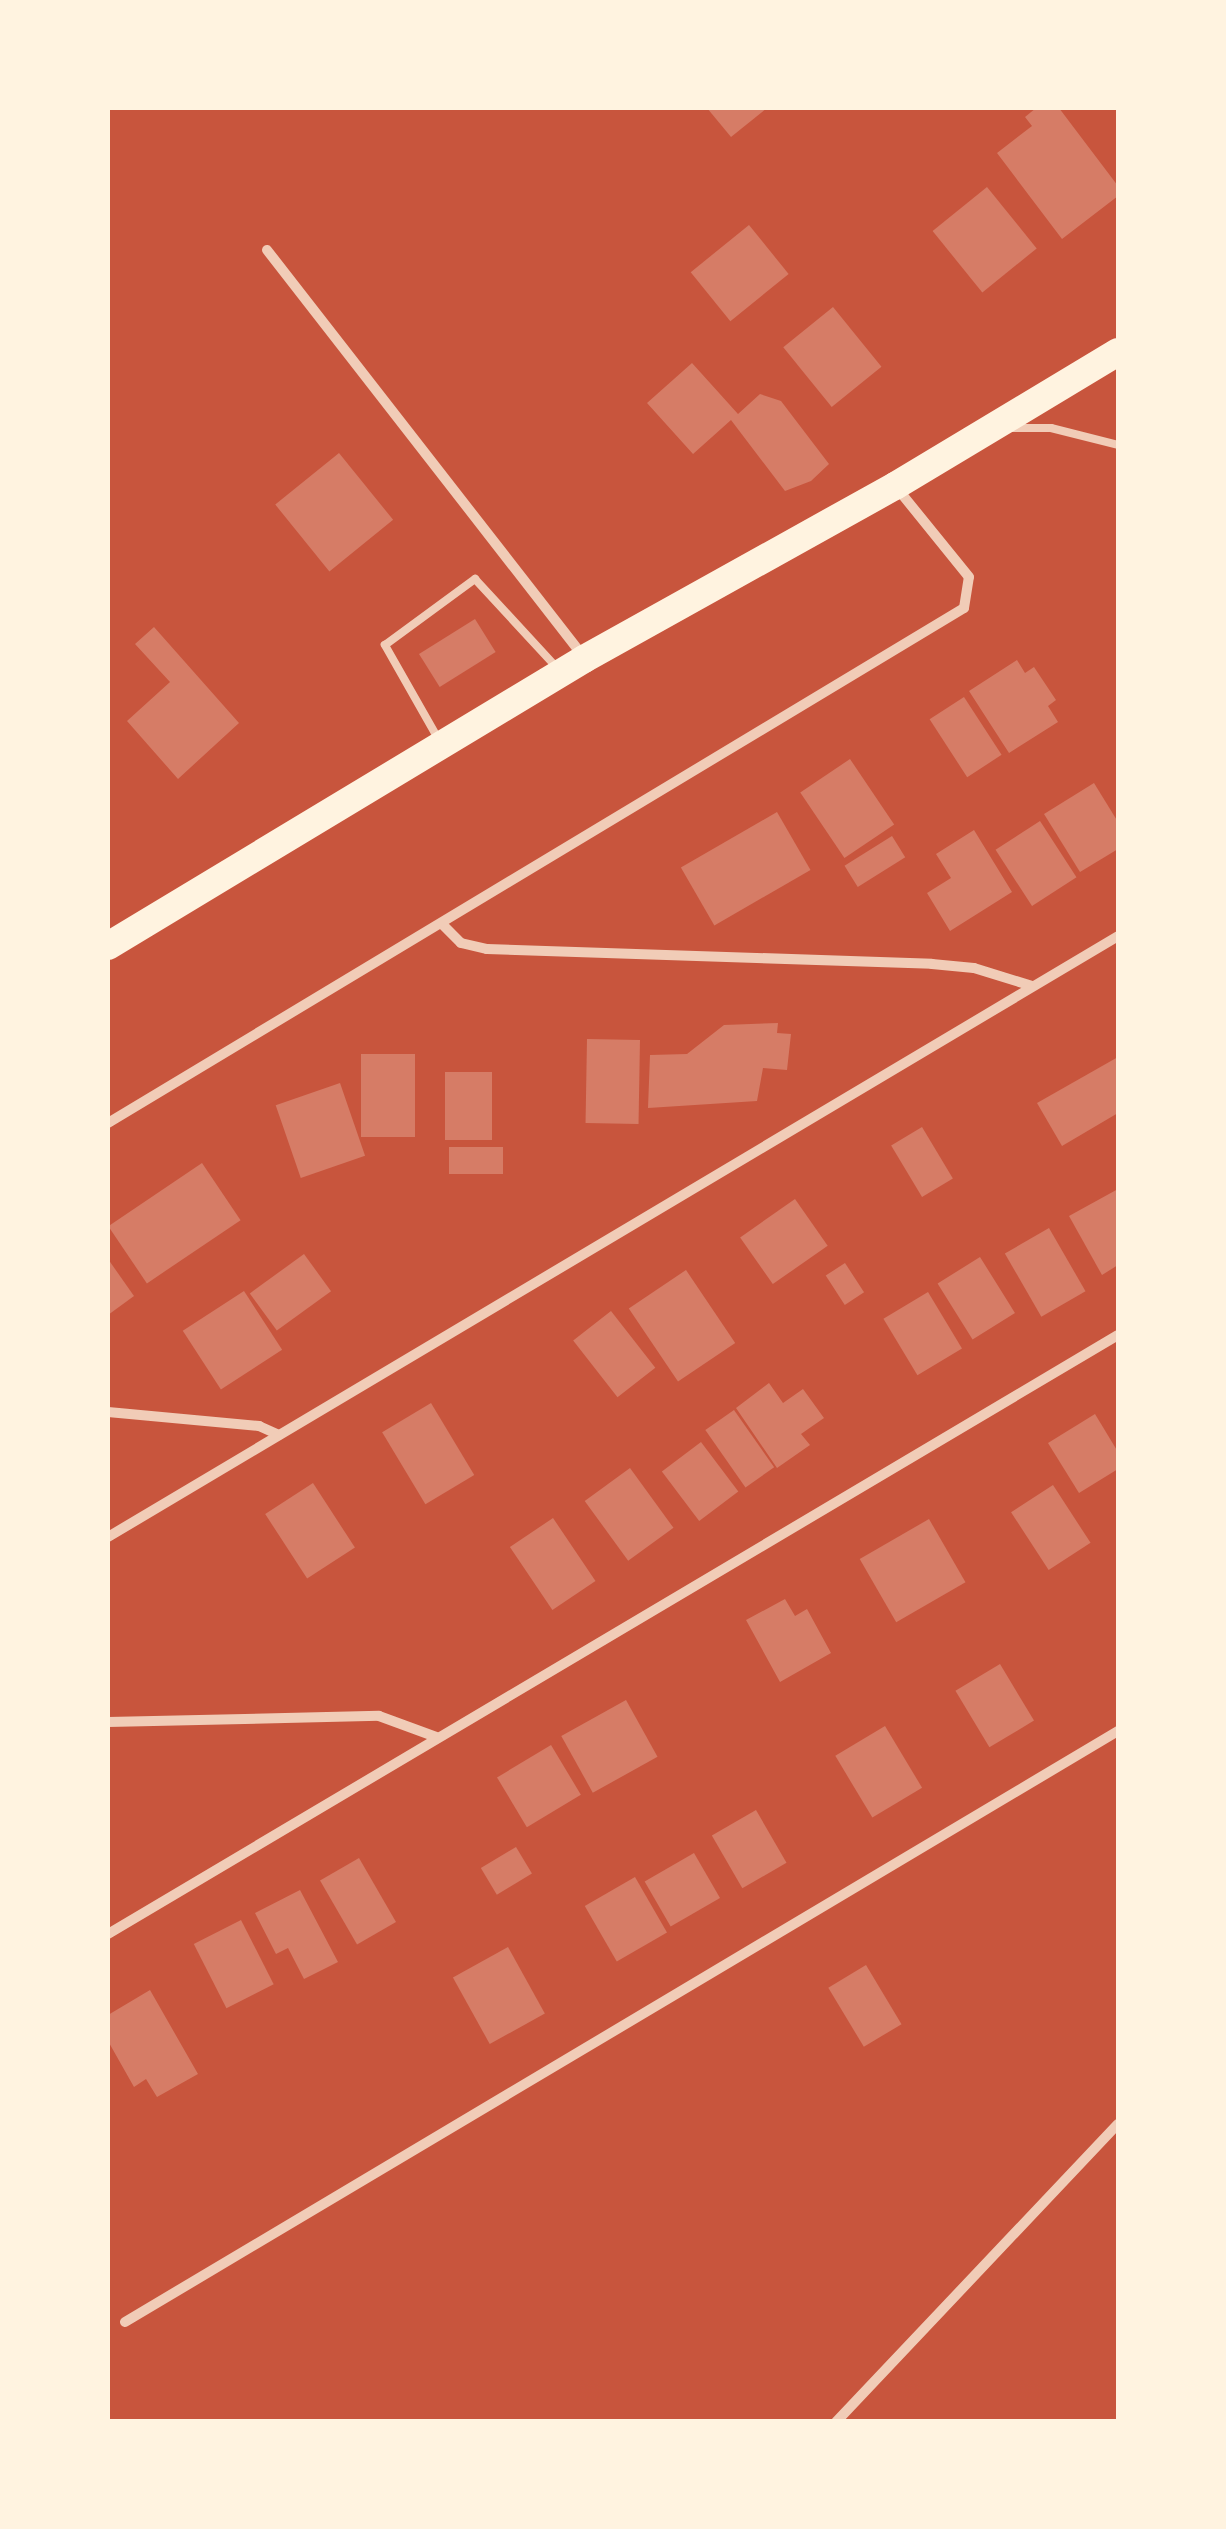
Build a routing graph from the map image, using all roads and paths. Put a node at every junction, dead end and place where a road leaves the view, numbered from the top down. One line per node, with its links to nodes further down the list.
1 (268, 250): 6 (street)
2 (1118, 352): 3 (highway)
3 (994, 428): 4 (lane); 5 (highway)
4 (1118, 445)
5 (895, 486): 6 (highway); 8 (street)
6 (573, 666): 7 (highway); 7 (lane)
7 (442, 744): 10 (highway)
8 (443, 925): 11 (street); 12 (street)
9 (1118, 936): 11 (street)
10 (108, 946)
11 (1032, 986): 15 (street)
12 (108, 1123)
13 (1118, 1335): 19 (street)
14 (108, 1412): 15 (street)
15 (280, 1435): 16 (street)
16 (108, 1537)
17 (108, 1722): 19 (street)
18 (1118, 1731): 22 (street)
19 (436, 1737): 20 (street)
20 (108, 1934)
21 (1118, 2124): 23 (street)
22 (125, 2322)
23 (836, 2422)

